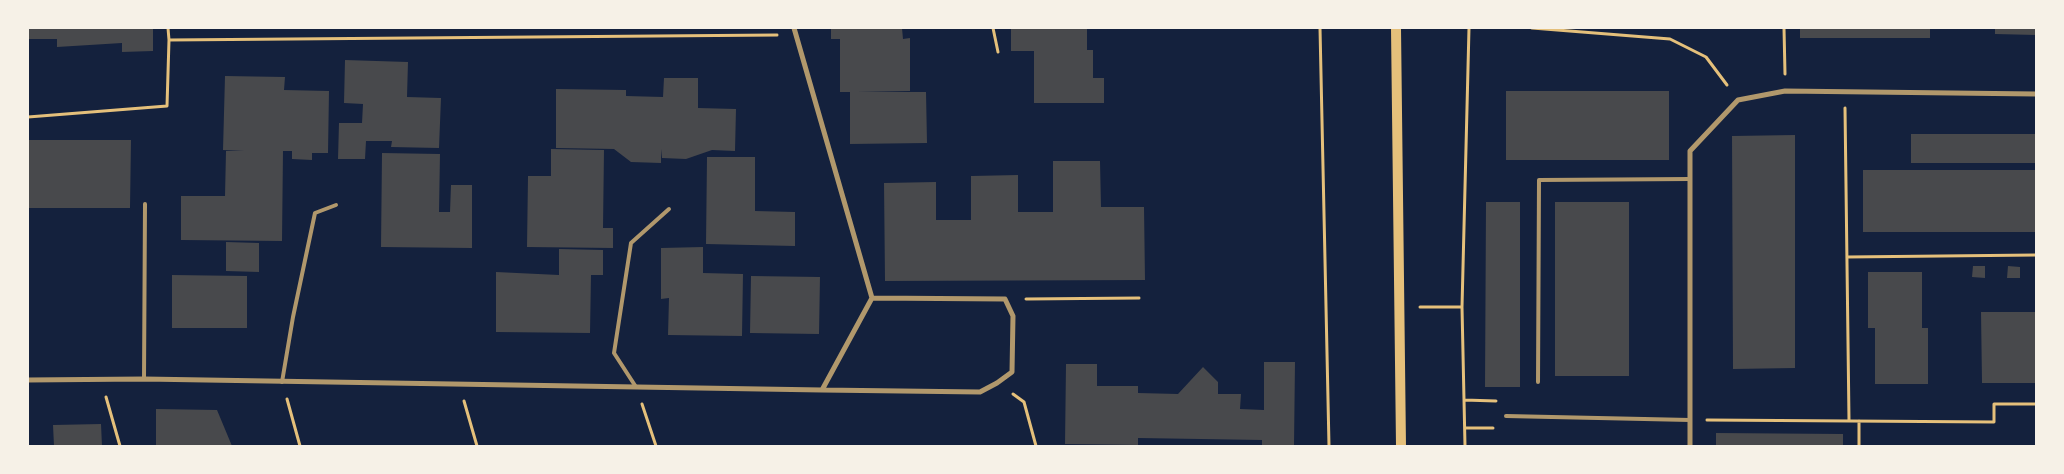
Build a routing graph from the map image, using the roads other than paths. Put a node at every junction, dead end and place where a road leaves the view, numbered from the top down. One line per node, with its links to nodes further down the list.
1 (794, 28): 8 (street)
2 (1396, 28): 17 (main road)
3 (2036, 94): 4 (street)
4 (1690, 179): 12 (lane); 16 (street)
5 (146, 204): 10 (lane)
6 (336, 205): 11 (lane)
7 (669, 209): 13 (lane)
8 (872, 298): 14 (street); 14 (street)
9 (28, 380): 10 (street)
10 (144, 380): 11 (street)
11 (282, 382): 13 (street)
12 (1538, 382)
13 (636, 387): 14 (street)
14 (822, 390)
15 (1506, 416): 16 (lane)
16 (1690, 420): 18 (street)
17 (1401, 446)
18 (1690, 446)

